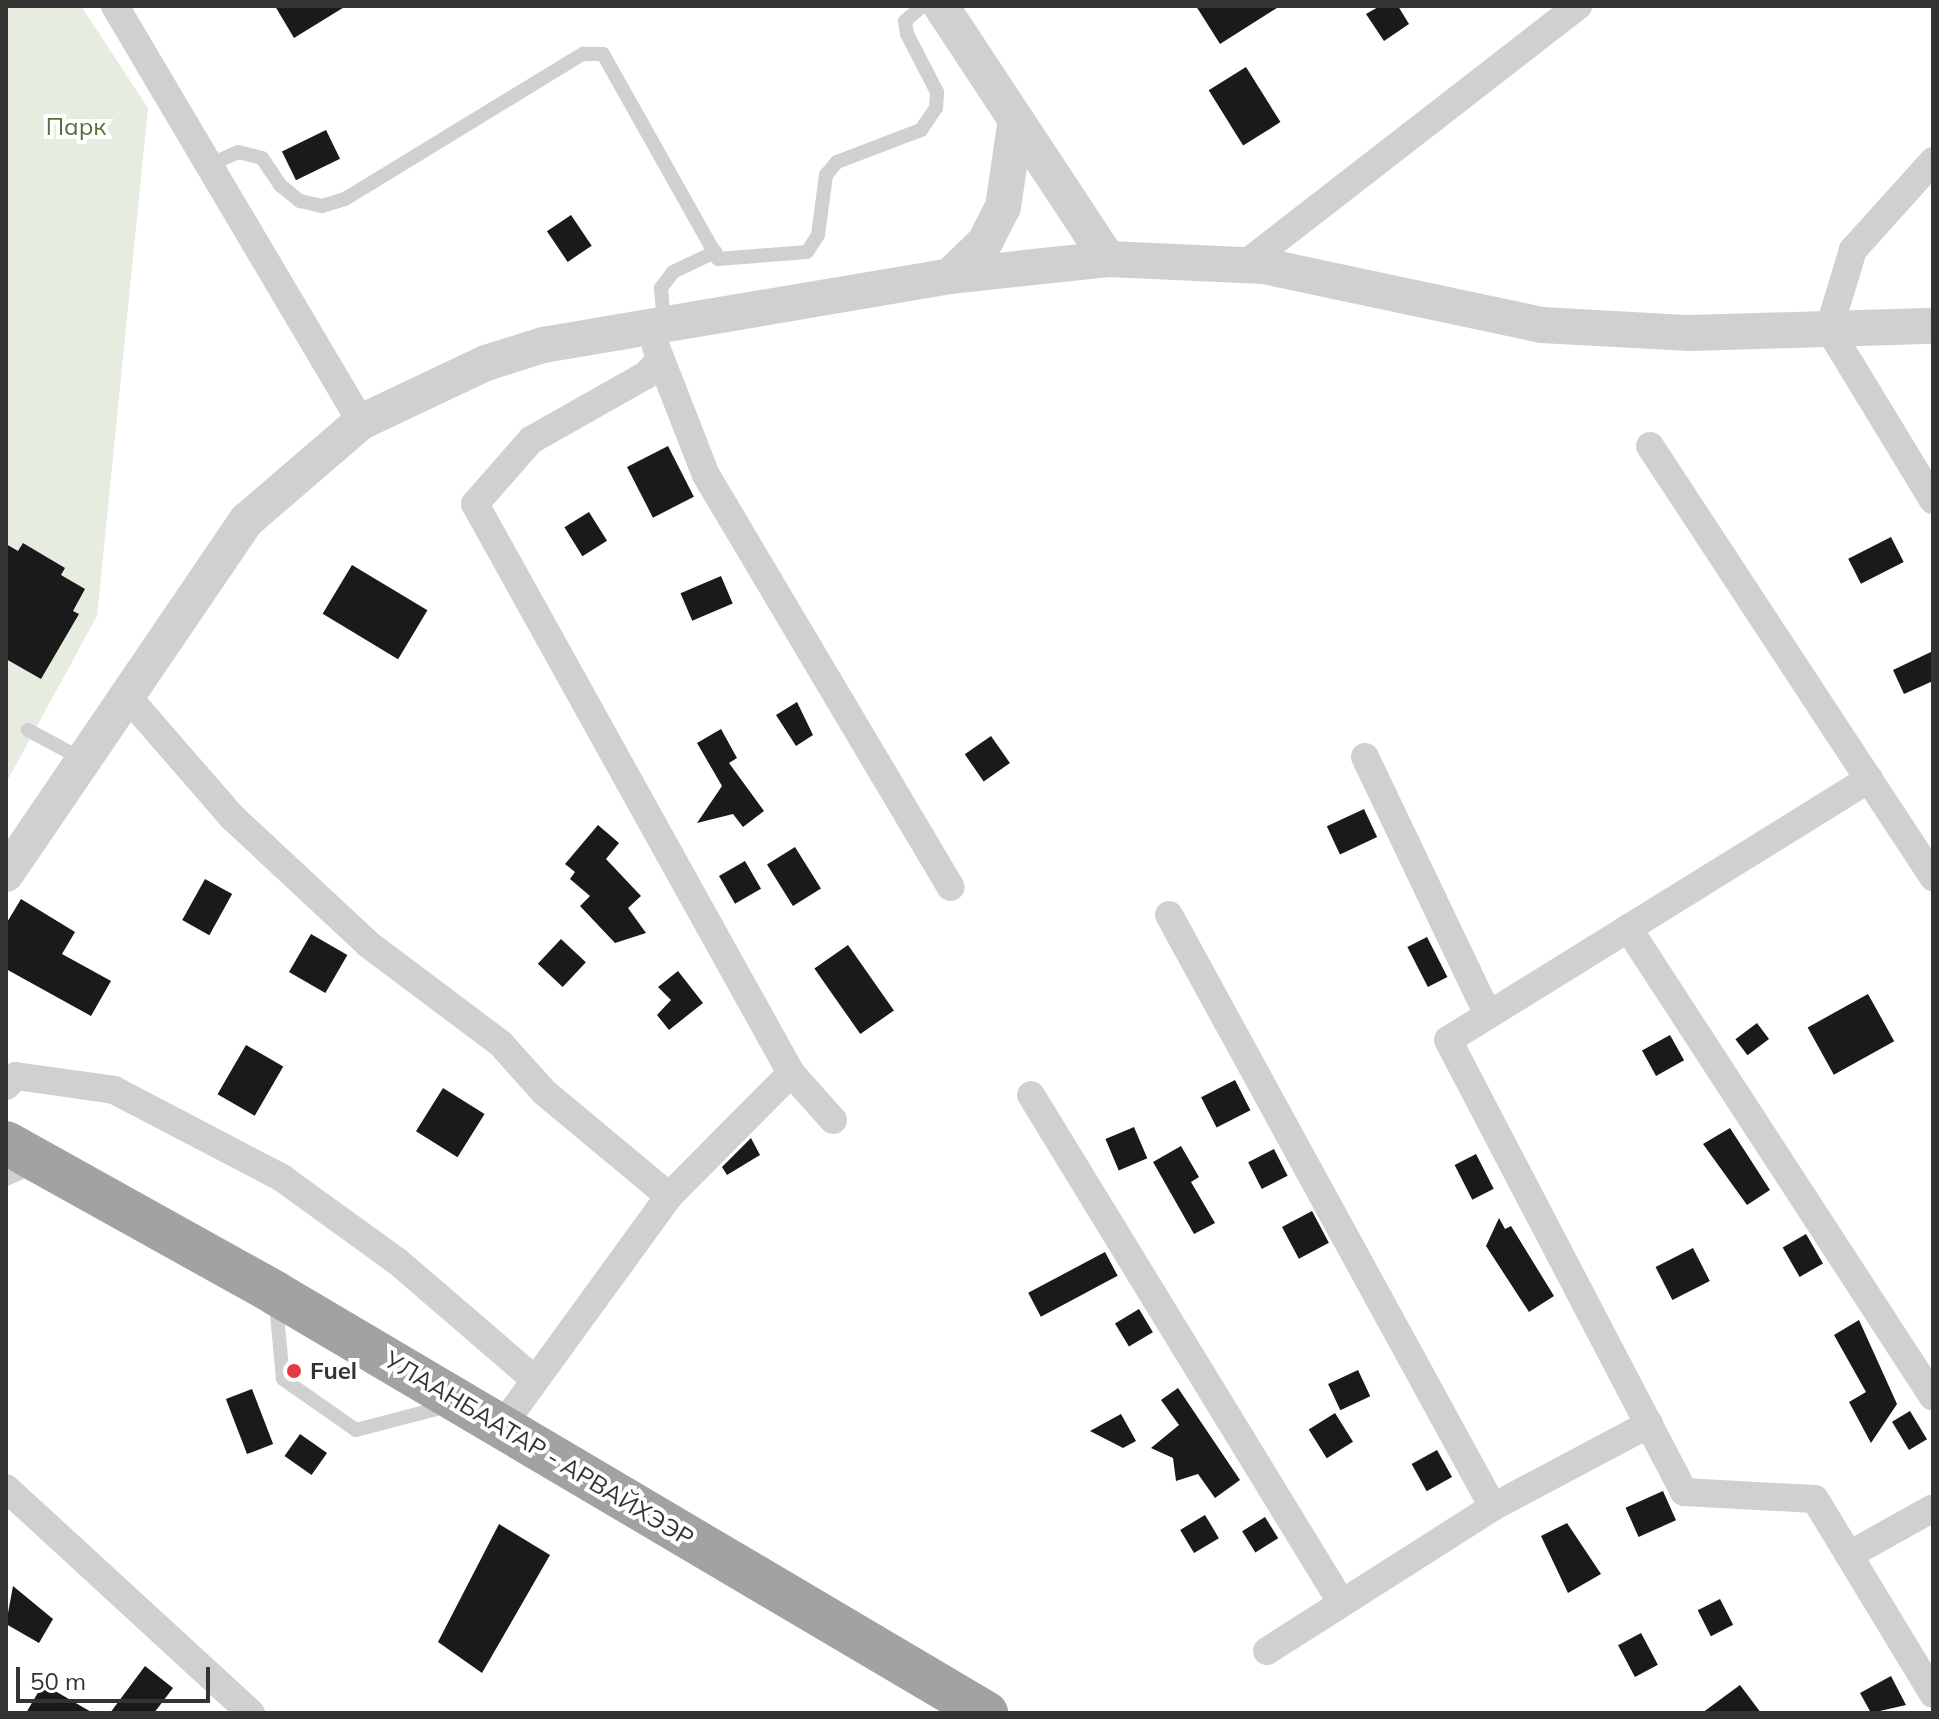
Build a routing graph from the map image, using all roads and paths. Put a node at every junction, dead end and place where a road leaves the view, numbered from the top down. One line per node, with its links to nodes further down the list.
1 (115, 6): 7 (street)
2 (922, 6): 8 (lane)
3 (941, 6): 5 (street)
4 (1578, 6): 10 (street)
5 (1015, 126): 9 (street); 11 (street)
6 (1933, 161): 13 (street)
7 (209, 165): 8 (lane); 15 (street)
8 (715, 252): 14 (lane)
9 (1108, 259): 10 (street); 11 (street)
10 (1244, 265): 13 (street)
11 (950, 276): 14 (street)
12 (1933, 326): 13 (street)
13 (1829, 329): 17 (street)
14 (658, 337): 15 (street); 25 (street); 29 (street)
15 (361, 422): 18 (street)
16 (1650, 446): 22 (street)
17 (1933, 500)
18 (126, 695): 21 (street); 34 (street)
19 (28, 730): 21 (lane)
20 (1365, 757): 28 (street)
21 (83, 759): 23 (street)
22 (1869, 779): 24 (street); 27 (street)
23 (6, 874)
24 (1933, 877)
25 (951, 887)
26 (1169, 915): 42 (street)
27 (1628, 928): 28 (street); 37 (street)
28 (1488, 1015): 39 (street)
29 (791, 1073): 32 (street); 34 (street)
30 (6, 1086): 36 (street)
31 (1031, 1095): 45 (street)
32 (833, 1120)
33 (17, 1162): 35 (highway, УЛААНБААТАР - АРВАЙХЭЭР)
34 (669, 1196): 36 (street)
35 (275, 1293): 38 (highway, УЛААНБААТАР - АРВАЙХЭЭР); 38 (lane)
36 (535, 1380): 40 (street)
37 (1933, 1397)
38 (460, 1403): 40 (highway, УЛААНБААТАР - АРВАЙХЭЭР)
39 (1649, 1424): 42 (street); 44 (street)
40 (502, 1426): 49 (highway, УЛААНБААТАР - АРВАЙХЭЭР)
41 (6, 1488): 48 (street)
42 (1493, 1507): 45 (street)
43 (1933, 1508): 44 (street)
44 (1849, 1555): 47 (street)
45 (1341, 1602): 46 (street)
46 (1267, 1651)
47 (1933, 1694)
48 (251, 1713)
49 (986, 1713)

